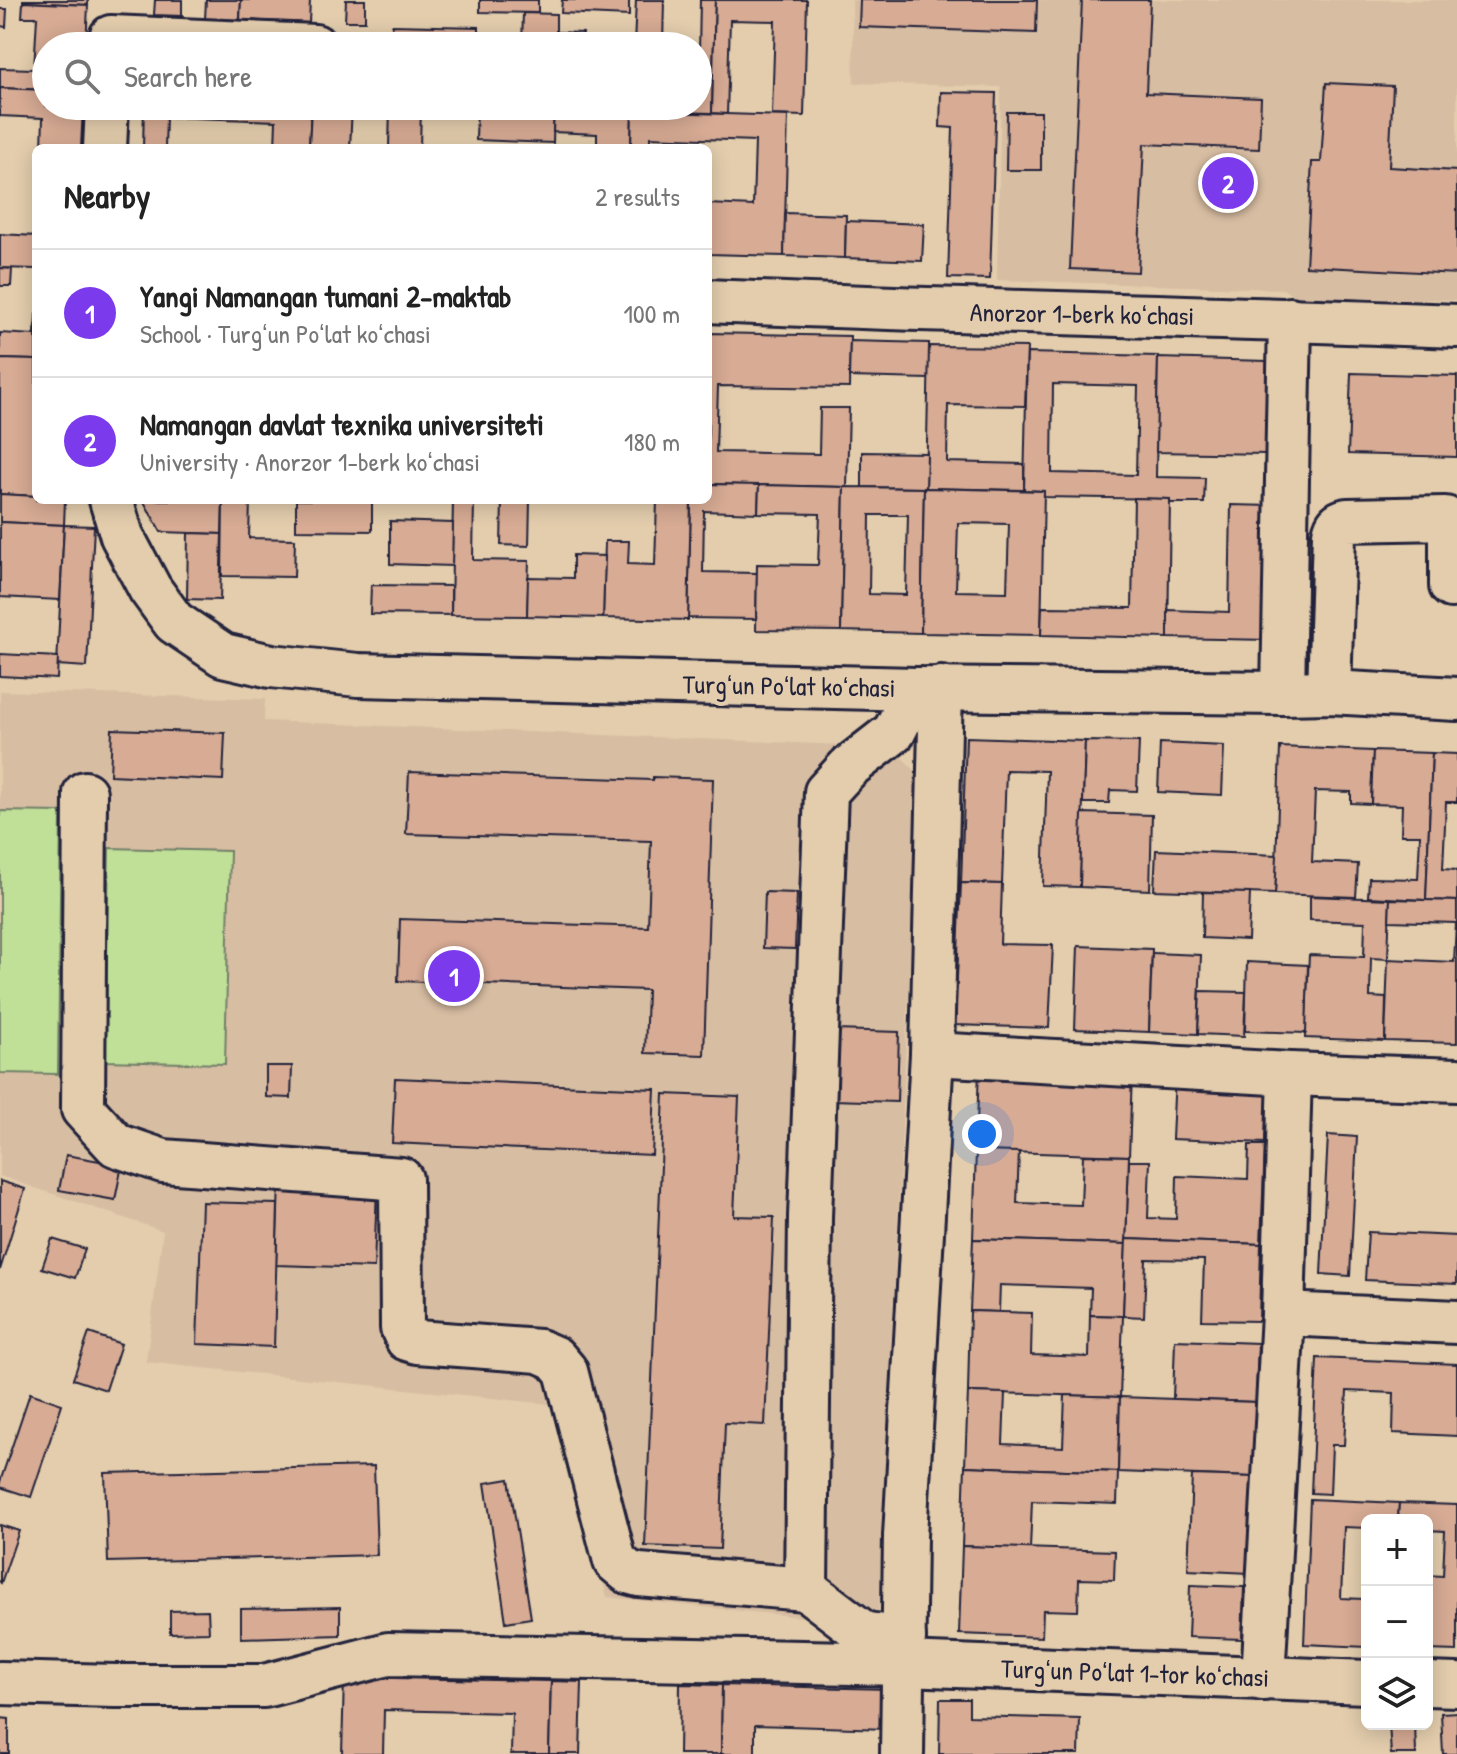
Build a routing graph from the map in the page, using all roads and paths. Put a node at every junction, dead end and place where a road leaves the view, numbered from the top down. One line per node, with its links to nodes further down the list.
1 (111, 28): 2 (street)
2 (156, 32)
3 (106, 120): 4 (street)
4 (105, 144)
5 (712, 301): 6 (street, Anorzor 1-berk koʻchasi)
6 (1290, 319): 7 (street, Anorzor 1-berk koʻchasi); 12 (street)
7 (1457, 326)
8 (112, 504): 10 (street, Turgʻun Poʻlat koʻchasi)
9 (1451, 586): 11 (street)
10 (928, 689): 12 (street, Turgʻun Poʻlat koʻchasi); 15 (street); 20 (street)
11 (1329, 692): 12 (street, Turgʻun Poʻlat koʻchasi); 13 (street, Turgʻun Poʻlat koʻchasi)
12 (1283, 693)
13 (1457, 699)
14 (85, 793): 20 (street)
15 (932, 1054): 16 (street); 21 (street)
16 (1290, 1074): 17 (street); 18 (street)
17 (1457, 1080)
18 (1283, 1314): 19 (street); 22 (street)
19 (1457, 1322)
20 (806, 1589): 21 (street)
21 (904, 1651): 22 (street, Turgʻun Poʻlat 1-tor koʻchasi); 24 (street); 27 (street)
22 (1263, 1679): 23 (street, Turgʻun Poʻlat 1-tor koʻchasi)
23 (1361, 1682)
24 (0, 1683)
25 (1433, 1684): 26 (street)
26 (1457, 1685)
27 (902, 1754)

